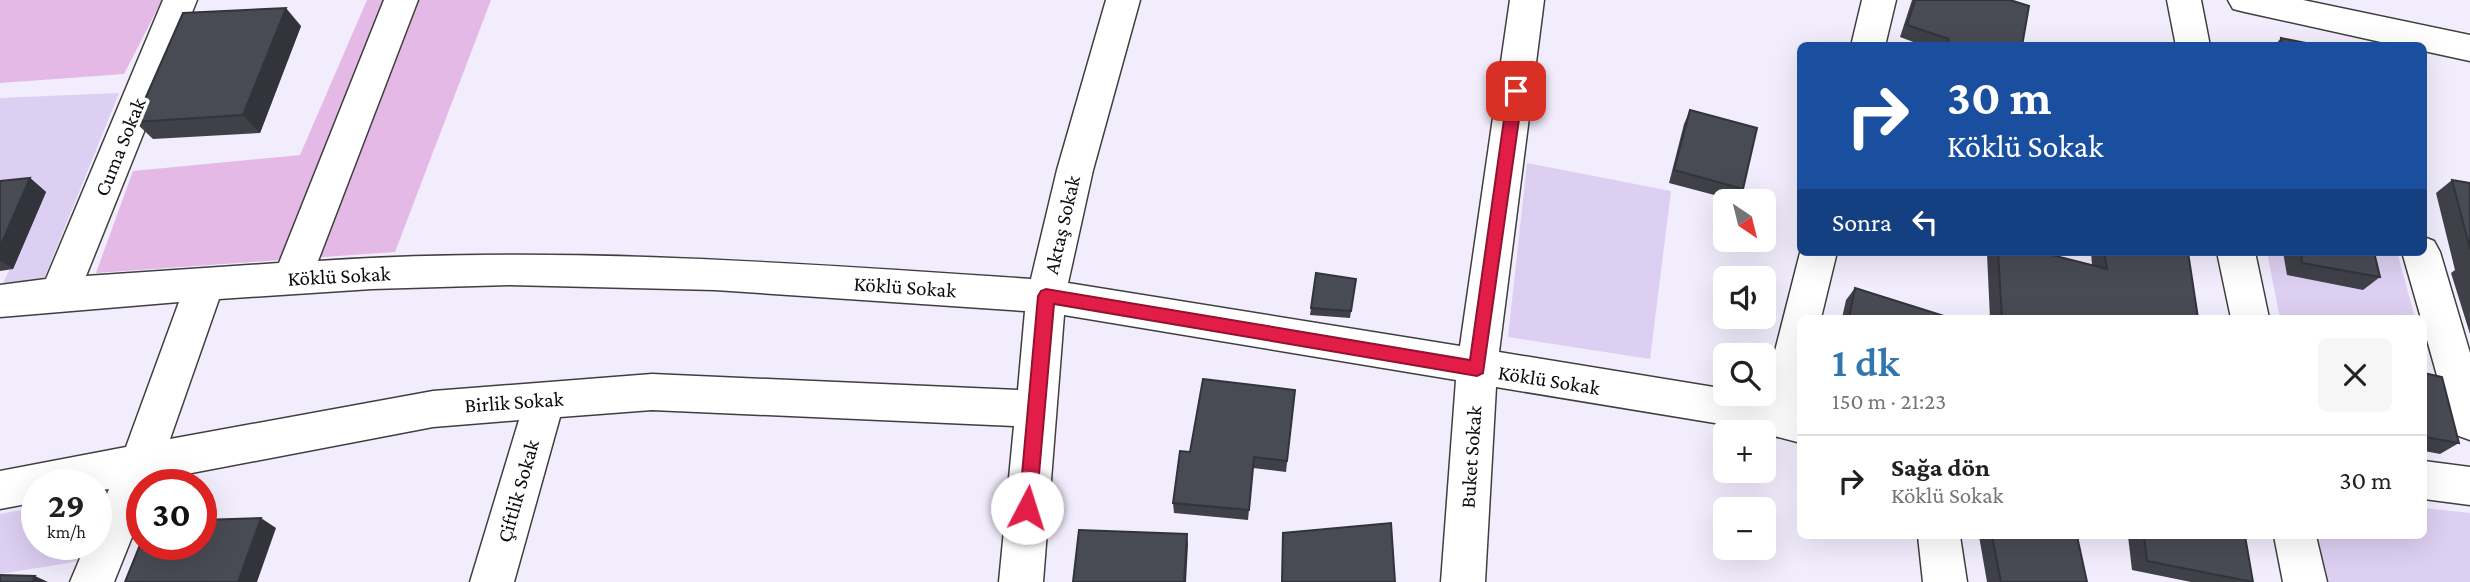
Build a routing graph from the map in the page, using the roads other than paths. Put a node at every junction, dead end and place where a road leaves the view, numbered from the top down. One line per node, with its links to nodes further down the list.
1 (180, 0): 19 (street, Cuma Sokak)
2 (401, 0): 17 (street)
3 (1123, 0): 20 (street, Aktaş Sokak)
4 (1527, 0): 24 (street, Buket Sokak)
5 (1879, 0): 9 (street)
6 (2184, 0): 10 (street)
7 (2245, 0): 8 (street)
8 (2358, 34): 12 (street)
9 (1869, 42)
10 (2192, 42)
11 (2427, 42): 13 (street)
12 (2427, 42)
13 (2470, 47)
14 (1817, 256): 22 (street)
15 (2237, 256): 23 (street)
16 (2422, 256): 29 (street)
17 (292, 278): 18 (street, Köklü Sokak); 20 (street, Köklü Sokak)
18 (205, 284): 19 (street, Köklü Sokak); 30 (street)
19 (59, 294): 21 (street, Köklü Sokak)
20 (1046, 296): 24 (street, Köklü Sokak); 27 (street, Aktaş Sokak)
21 (0, 301)
22 (1807, 315)
23 (2249, 315)
24 (1477, 368): 28 (street, Köklü Sokak); 39 (street, Buket Sokak)
25 (1797, 370): 28 (street)
26 (545, 400): 27 (street, Birlik Sokak); 30 (street, Birlik Sokak); 37 (street, Çiftlik Sokak)
27 (1036, 409): 38 (street, Aktaş Sokak)
28 (1788, 421)
29 (2470, 422)
30 (140, 466): 33 (street, Birlik Sokak); 36 (street)
31 (2427, 480): 32 (street)
32 (2470, 486)
33 (0, 490)
34 (1939, 539): 40 (street)
35 (2296, 539): 41 (street)
36 (92, 582)
37 (492, 582)
38 (1021, 582)
39 (1464, 582)
40 (1945, 582)
41 (2305, 582)

